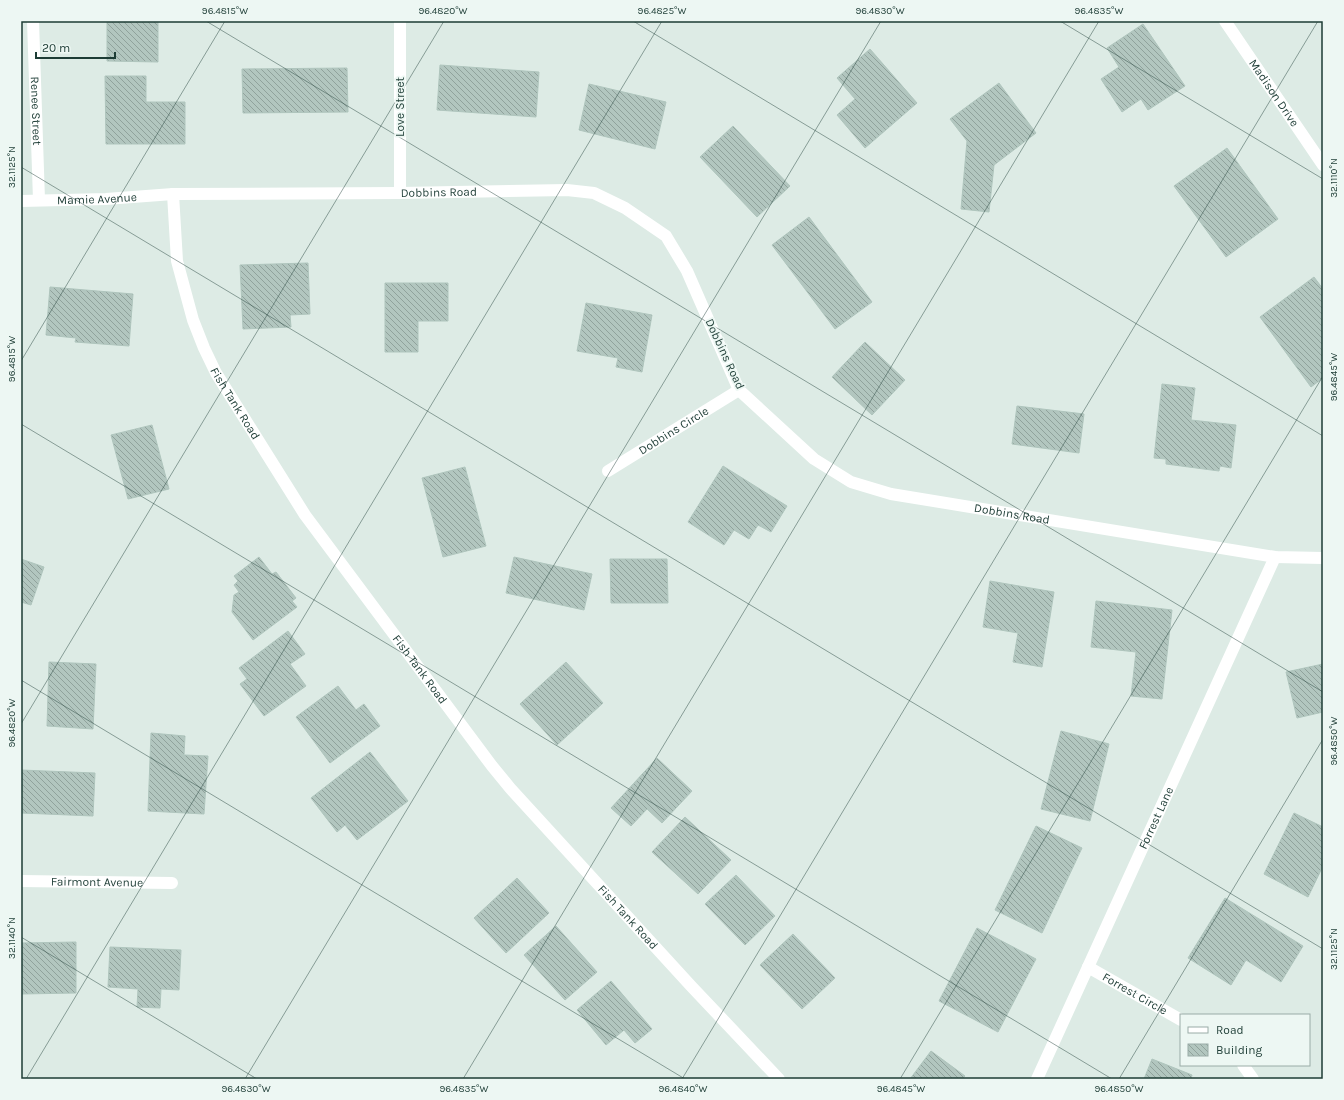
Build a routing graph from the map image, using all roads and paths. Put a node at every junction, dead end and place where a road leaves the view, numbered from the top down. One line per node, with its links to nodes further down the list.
1 (33, 21): 7 (street, Renee Street)
2 (400, 21): 6 (street, Love Street)
3 (1225, 21): 4 (street, Madison Drive)
4 (1323, 165)
5 (173, 194): 6 (street, Dobbins Road); 7 (street, Mamie Avenue); 18 (street, Fish Tank Road)
6 (400, 194): 9 (street, Dobbins Road)
7 (39, 200): 8 (street, Mamie Avenue)
8 (21, 201)
9 (739, 390): 10 (street, Dobbins Circle); 11 (street, Dobbins Road)
10 (608, 471)
11 (1275, 557): 12 (street, Dobbins Road); 15 (street, Forrest Lane)
12 (1323, 558)
13 (21, 881): 14 (street, Fairmont Avenue)
14 (172, 883)
15 (1088, 967): 16 (street, Forrest Circle); 19 (street, Forrest Lane)
16 (1180, 1019)
17 (1244, 1066): 20 (street)
18 (779, 1079)
19 (1037, 1079)
20 (1254, 1079)

